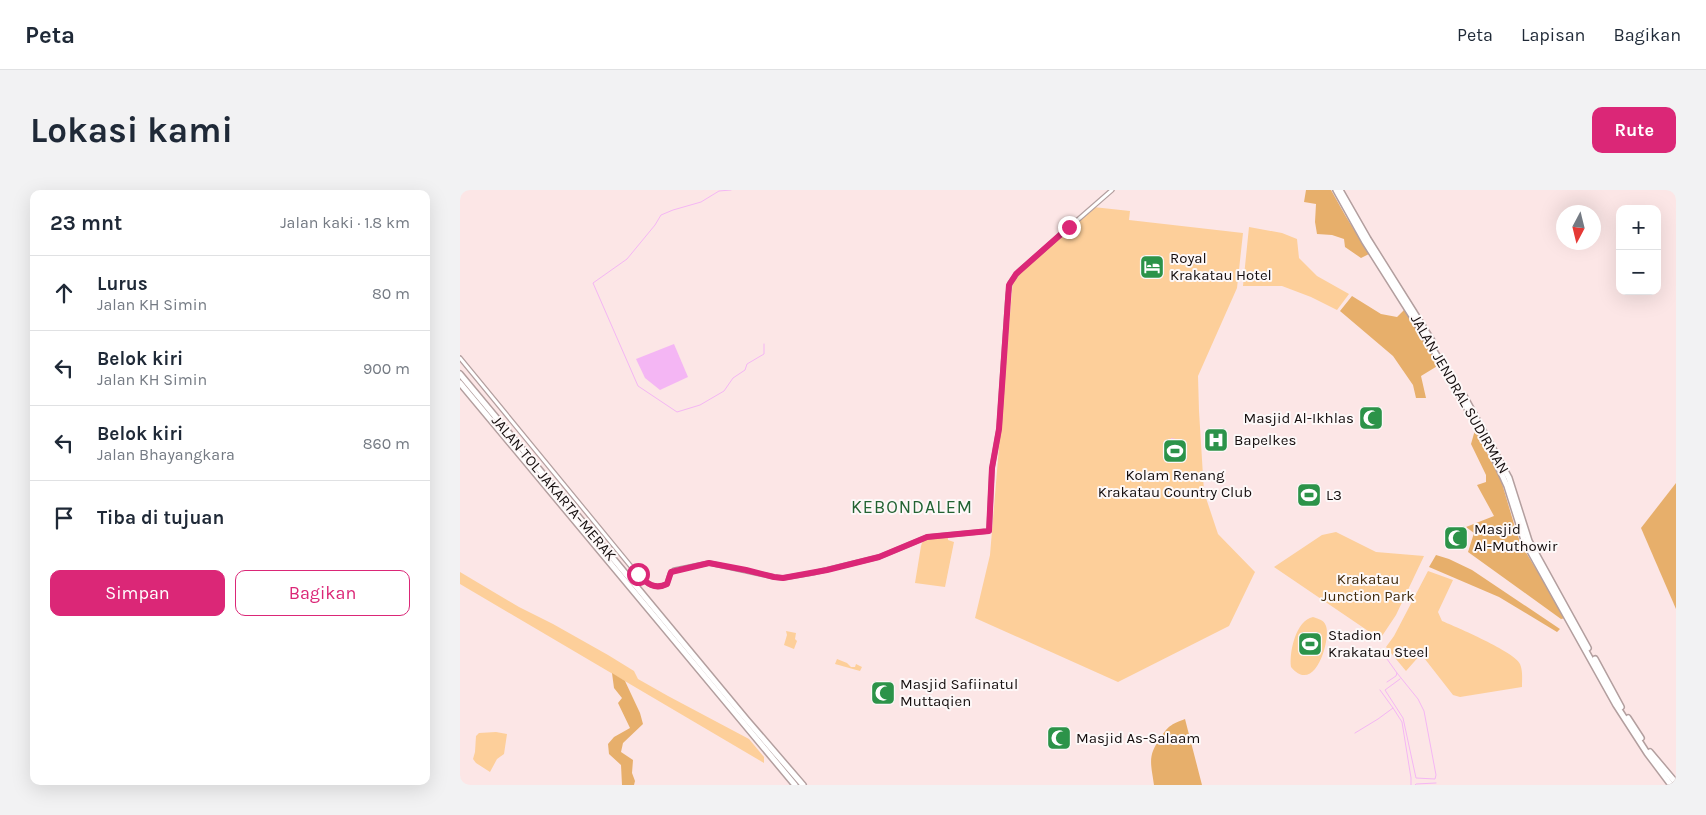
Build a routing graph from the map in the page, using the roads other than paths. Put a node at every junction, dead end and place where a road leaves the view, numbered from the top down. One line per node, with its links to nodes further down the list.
1 (1112, 190): 4 (street)
2 (1336, 190): 10 (highway, JALAN JENDRAL SUDIRMAN)
3 (1340, 190): 7 (highway, JALAN JENDRAL SUDIRMAN)
4 (460, 358)
5 (460, 374): 9 (highway, JALAN TOL JAKARTA–MERAK)
6 (460, 383): 8 (highway, JALAN TOL JAKARTA–MERAK)
7 (1676, 783)
8 (795, 785)
9 (803, 785)
10 (1671, 785)

